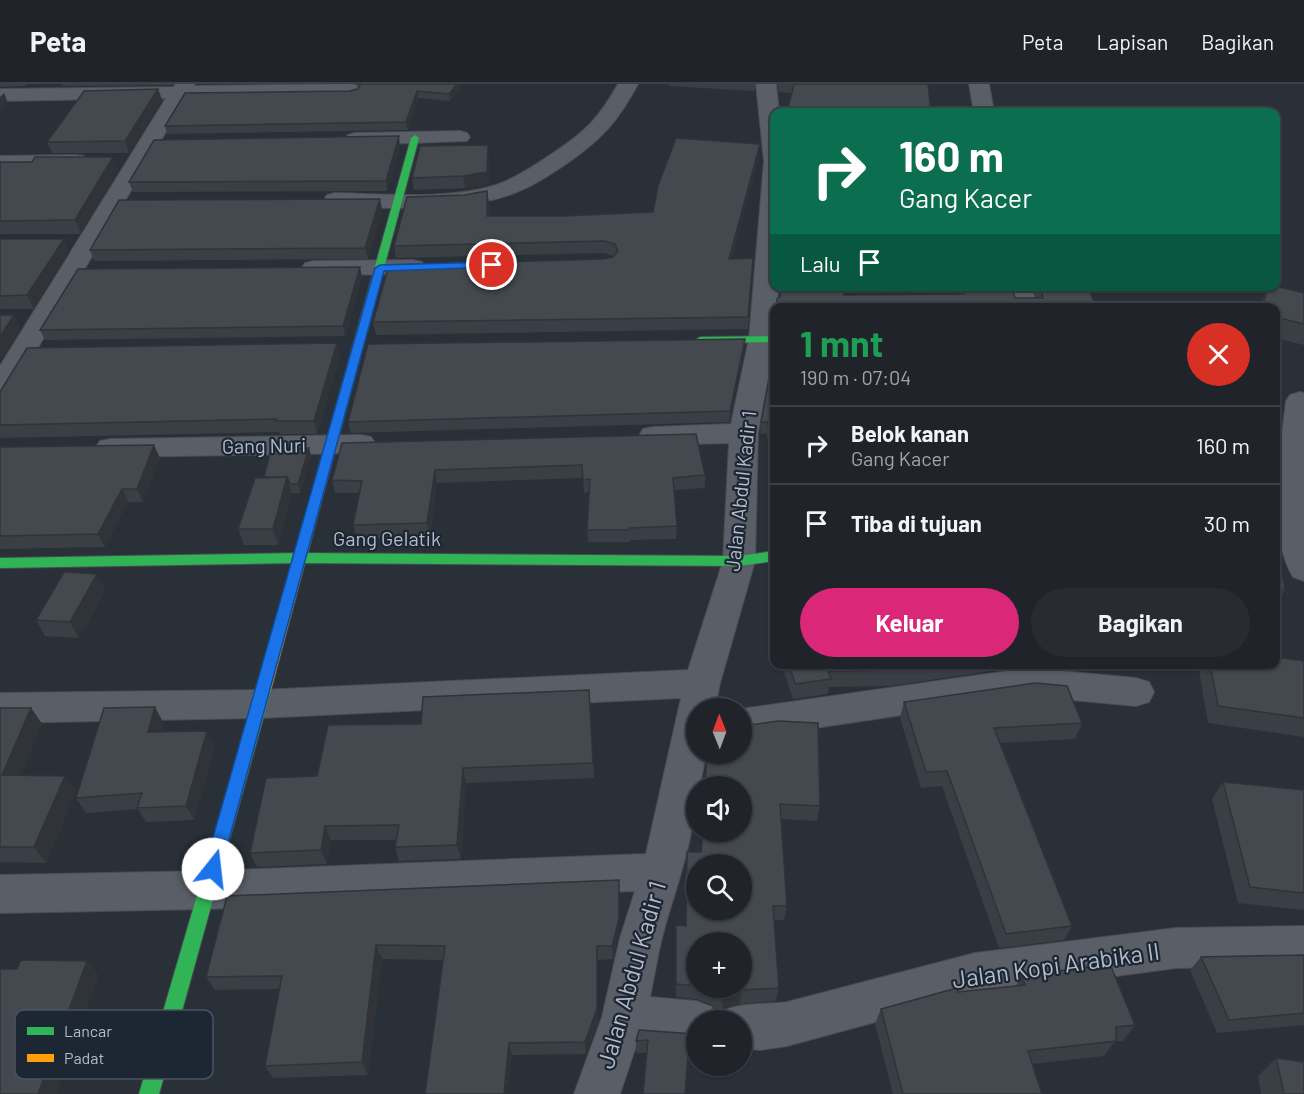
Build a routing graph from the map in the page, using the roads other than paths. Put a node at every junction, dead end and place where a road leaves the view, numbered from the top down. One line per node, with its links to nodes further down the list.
1 (628, 84): 15 (street)
2 (766, 84): 8 (street, Jalan Abdul Kadir 1)
3 (979, 84): 7 (street)
4 (182, 88): 5 (street); 6 (street); 16 (street)
5 (351, 90)
6 (0, 95)
7 (983, 108)
8 (770, 122)
9 (460, 137): 10 (street)
10 (415, 138): 11 (street); 15 (street)
11 (334, 139)
12 (91, 161): 13 (street)
13 (0, 162)
14 (315, 200): 15 (street)
15 (398, 200): 20 (street)
16 (114, 201): 17 (street); 23 (street)
17 (138, 201)
18 (439, 266): 20 (street)
19 (285, 268): 20 (street)
20 (380, 268): 31 (street)
21 (770, 280): 24 (street, Jalan Abdul Kadir 1)
22 (10, 319): 23 (street)
23 (41, 319): 26 (street)
24 (768, 339): 25 (street); 28 (street, Jalan Abdul Kadir 1)
25 (681, 340)
26 (0, 388)
27 (1293, 400): 37 (street)
28 (744, 433): 29 (street); 35 (street, Jalan Abdul Kadir 1)
29 (626, 436)
30 (389, 443): 31 (street, Gang Nuri)
31 (330, 445): 32 (street, Gang Nuri); 34 (street)
32 (82, 448)
33 (770, 557): 35 (street, Gang Gelatik)
34 (299, 558): 35 (street, Gang Gelatik); 36 (street, Gang Gelatik); 40 (street)
35 (739, 561): 39 (street, Jalan Abdul Kadir 1)
36 (0, 563)
37 (1304, 569)
38 (1136, 692): 43 (street)
39 (701, 698)
40 (260, 704): 41 (street); 42 (street); 46 (street)
41 (0, 708)
42 (686, 713)
43 (752, 722)
44 (686, 763): 45 (street, Jalan Abdul Kadir 1)
45 (662, 872): 46 (street); 50 (street, Jalan Abdul Kadir 1)
46 (207, 890): 47 (street); 49 (street)
47 (0, 894)
48 (1304, 946): 52 (street, Jalan Kopi Arabika II)
49 (173, 1010)
50 (624, 1017): 51 (street); 55 (street, Jalan Abdul Kadir 1)
51 (686, 1022)
52 (752, 1027)
53 (153, 1079): 54 (street)
54 (149, 1094)
55 (597, 1094)

